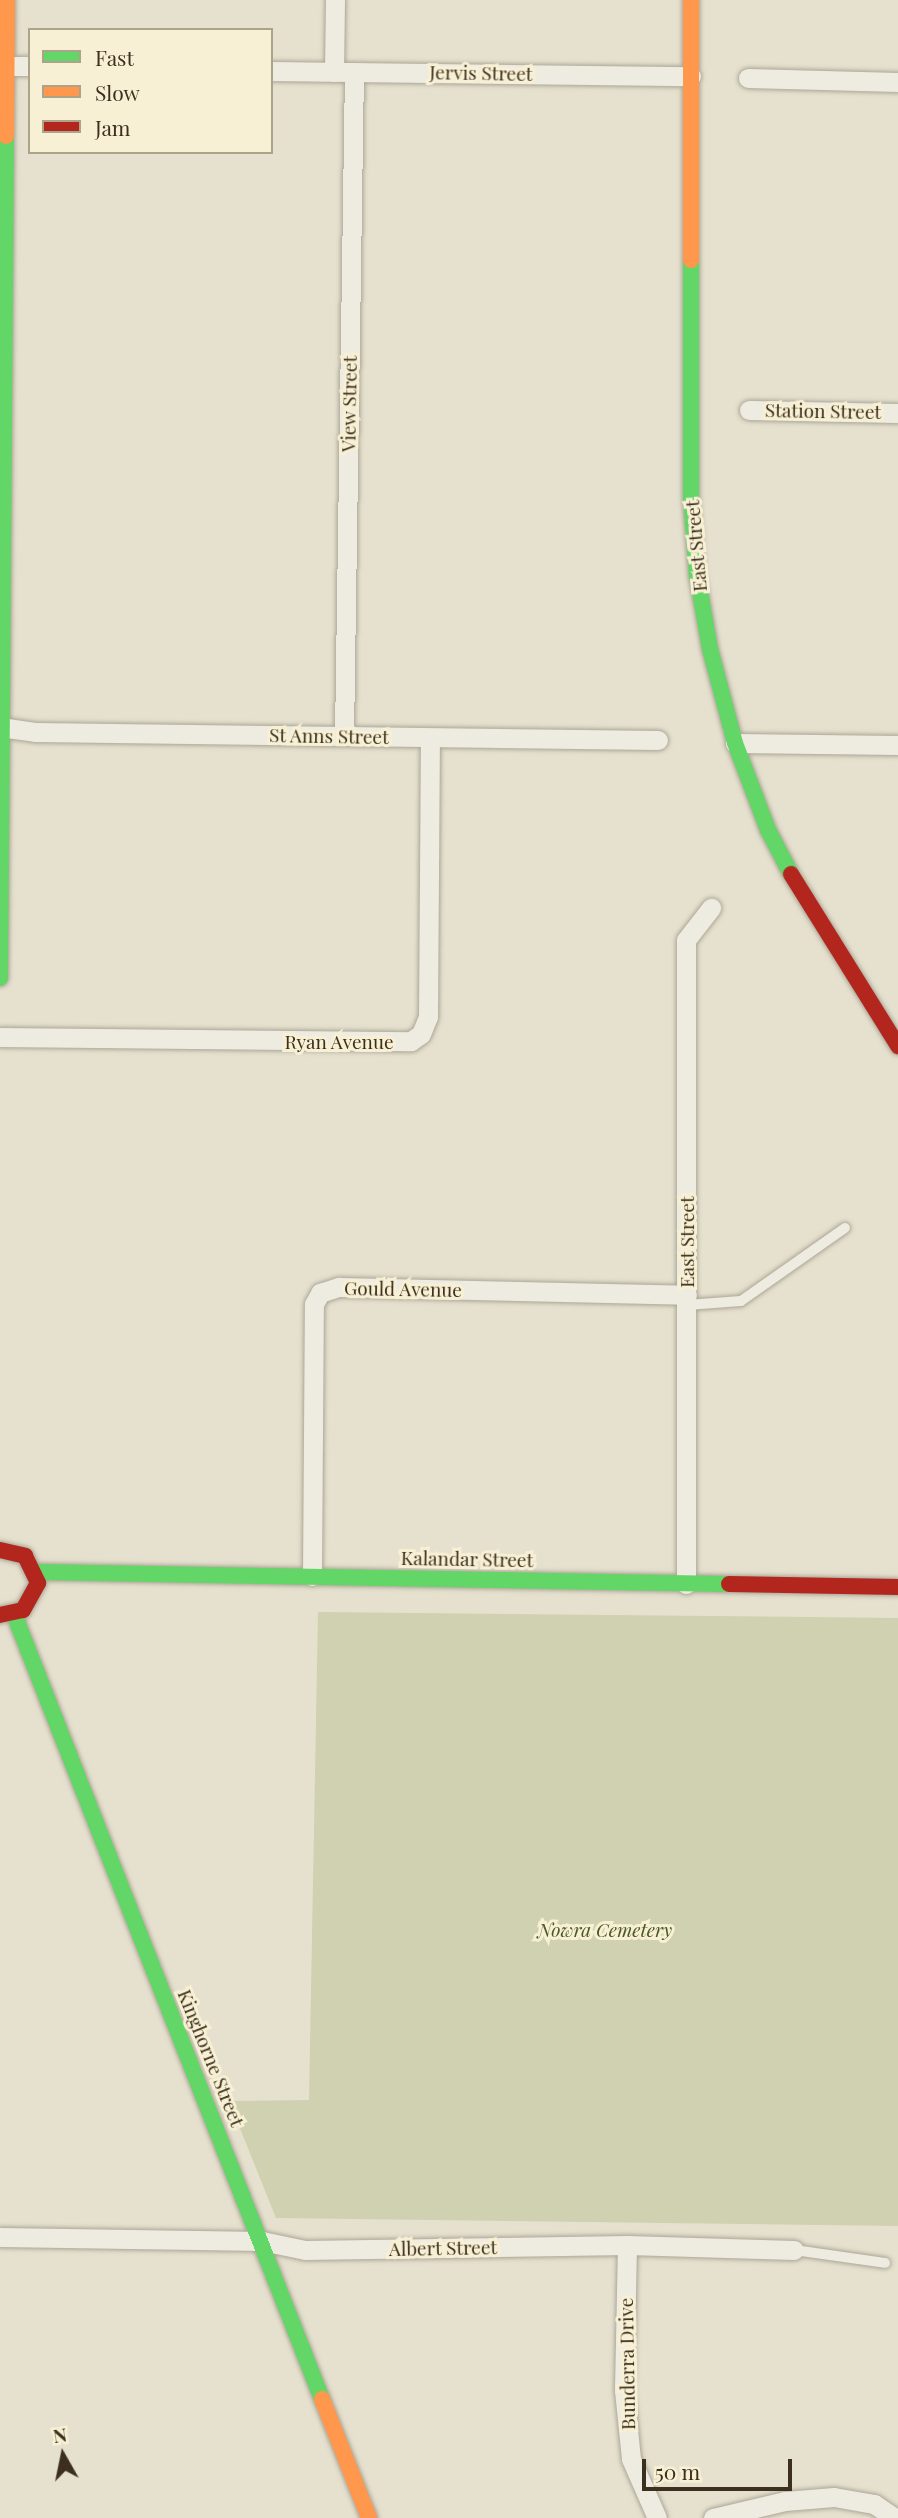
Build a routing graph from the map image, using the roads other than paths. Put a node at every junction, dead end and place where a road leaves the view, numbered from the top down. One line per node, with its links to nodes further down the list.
1 (7, 0): 4 (main road)
2 (335, 0): 7 (street, View Street)
3 (691, 0): 8 (main road, East Street)
4 (5, 61): 5 (street); 11 (main road)
5 (28, 66)
6 (273, 71): 7 (street, Jervis Street)
7 (344, 72): 8 (street, Jervis Street); 15 (street, View Street)
8 (691, 76): 18 (main road, East Street)
9 (748, 78): 10 (street)
10 (898, 82)
11 (3, 360): 14 (main road)
12 (749, 410): 13 (street, Station Street)
13 (898, 413)
14 (2, 727): 15 (street, St Anns Street); 21 (main road)
15 (344, 736): 16 (street, St Anns Street)
16 (430, 739): 17 (street, St Anns Street); 22 (street, Ryan Avenue)
17 (658, 740)
18 (735, 743): 19 (street); 23 (main road, East Street)
19 (898, 745)
20 (711, 908): 25 (street, East Street)
21 (0, 978)
22 (0, 1037)
23 (898, 1046)
24 (845, 1228): 25 (lane)
25 (687, 1300): 28 (street, Gould Avenue); 29 (street, East Street)
26 (0, 1550): 27 (main road)
27 (36, 1572): 28 (main road, Kalandar Street); 31 (main road)
28 (312, 1576): 29 (main road, Kalandar Street)
29 (686, 1584): 30 (main road, Kalandar Street)
30 (898, 1587)
31 (7, 1615): 33 (main road, Kinghorne Street)
32 (0, 2237): 33 (street, Albert Street)
33 (262, 2241): 34 (street, Albert Street); 37 (main road, Kinghorne Street)
34 (627, 2245): 35 (street, Albert Street); 38 (street, Bunderra Drive)
35 (794, 2250): 36 (lane, Albert Street)
36 (885, 2263)
37 (369, 2518)
38 (657, 2518)
39 (713, 2518): 40 (street)
40 (895, 2518)

